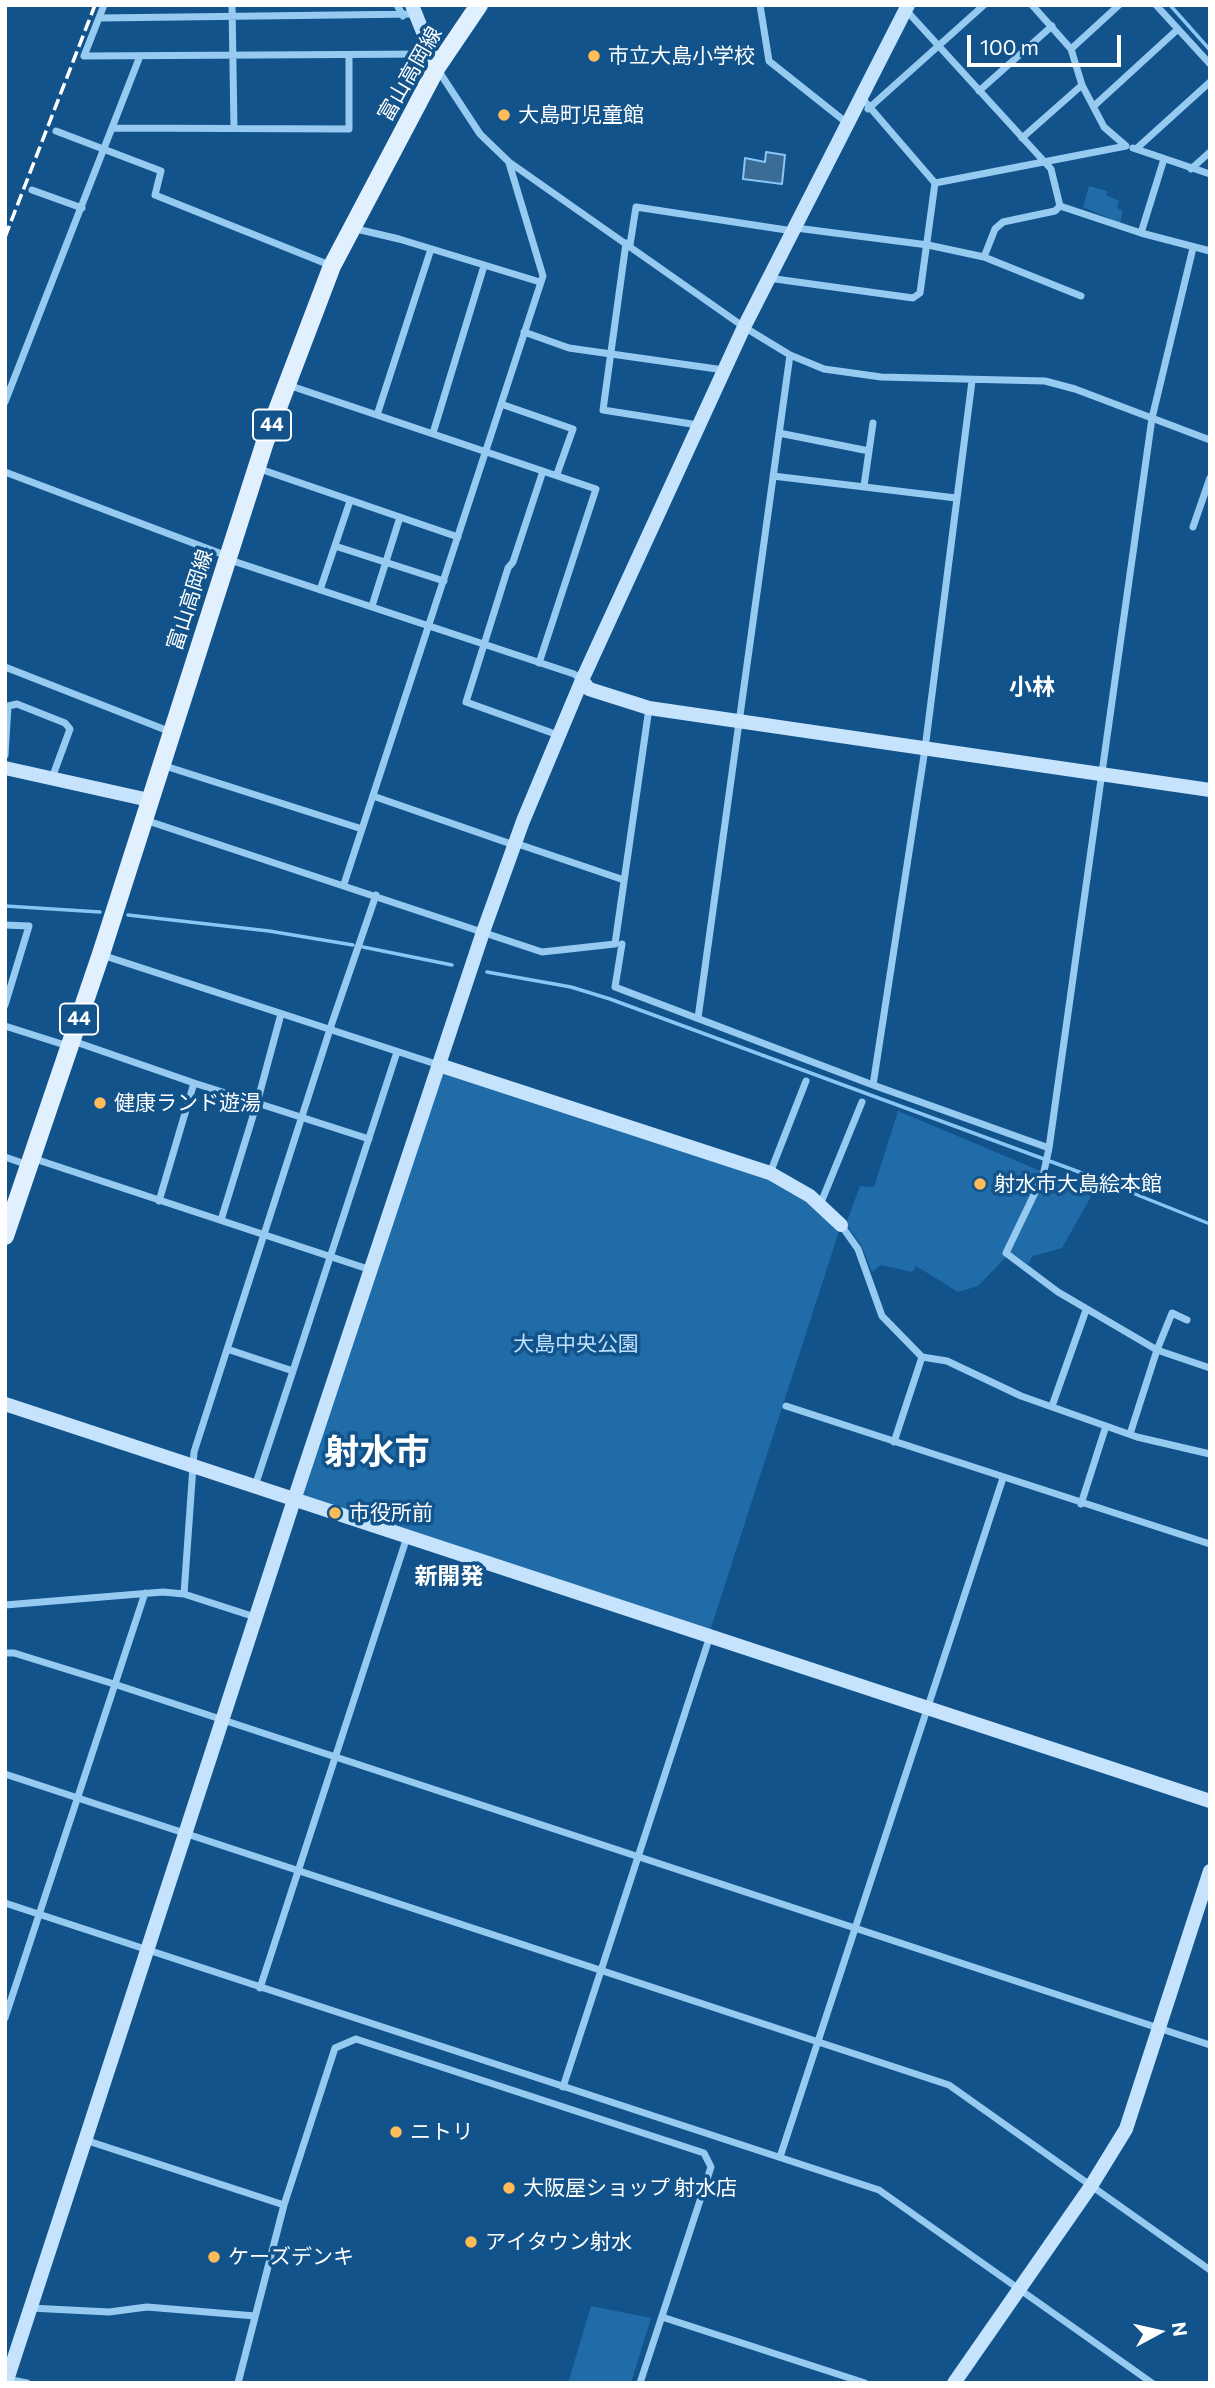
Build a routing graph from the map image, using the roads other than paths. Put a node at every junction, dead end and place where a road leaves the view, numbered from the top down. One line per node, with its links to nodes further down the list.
1 (104, 5): 12 (street)
2 (232, 5): 13 (street)
3 (397, 5): 11 (street)
4 (479, 5): 21 (main road, 富山高岡線 / 44)
5 (760, 5): 28 (street)
6 (984, 5): 16 (street)
7 (1032, 5): 14 (street)
8 (1119, 5): 17 (street)
9 (1156, 5): 15 (street)
10 (905, 7): 16 (street); 26 (street)
11 (411, 12): 13 (street); 21 (street)
12 (100, 18): 13 (street); 20 (street)
13 (232, 18): 18 (street)
14 (1052, 26): 17 (street); 25 (street)
15 (1178, 29): 22 (street); 27 (street)
16 (940, 46): 25 (street); 26 (street)
17 (1071, 49): 24 (street)
18 (234, 55): 19 (street); 20 (street); 30 (street)
19 (349, 55): 21 (street); 30 (street)
20 (140, 56): 29 (street)
21 (433, 61): 38 (street); 46 (main road, 富山高岡線 / 44)
22 (1210, 64)
23 (1210, 82): 35 (street)
24 (1082, 85): 27 (street); 32 (street)
25 (979, 91): 32 (street)
26 (864, 103): 28 (street); 42 (street)
27 (1095, 105): 33 (street)
28 (847, 123): 47 (street)
29 (113, 128): 30 (street); 34 (street)
30 (234, 128)
31 (56, 131): 34 (street)
32 (1022, 138): 39 (street)
33 (1126, 146): 35 (street); 39 (street)
34 (105, 149): 45 (street); 55 (street)
35 (1136, 149): 37 (street)
36 (1210, 152): 40 (street)
37 (1164, 159): 40 (street); 48 (street)
38 (509, 162): 49 (street); 58 (street)
39 (1045, 162): 42 (street); 44 (street)
40 (1191, 169): 41 (street)
41 (1210, 174)
42 (935, 183): 50 (street)
43 (32, 190): 45 (street)
44 (1060, 205): 48 (street); 54 (street)
45 (82, 208): 67 (street)
46 (352, 228): 52 (street); 55 (main road, 富山高岡線 / 44)
47 (794, 230): 49 (street); 50 (street); 57 (street)
48 (1141, 233): 51 (street)
49 (628, 244): 60 (street); 62 (street)
50 (928, 245): 54 (street); 57 (street)
51 (1193, 248): 53 (street); 70 (street)
52 (431, 249): 56 (street); 69 (street)
53 (1210, 251)
54 (984, 257): 59 (street)
55 (332, 266): 66 (main road, 富山高岡線 / 44)
56 (484, 266): 58 (street); 73 (street)
57 (768, 278): 60 (street)
58 (540, 282): 61 (street)
59 (1081, 296)
60 (744, 327): 63 (street); 64 (street)
61 (524, 332): 62 (street); 68 (street)
62 (611, 354): 64 (street); 72 (street)
63 (790, 355): 65 (street); 74 (street)
64 (724, 370): 72 (street)
65 (972, 381): 70 (street); 85 (street)
66 (287, 385): 69 (street); 78 (main road, 富山高岡線 / 44)
67 (5, 402)
68 (501, 404): 76 (street); 81 (street)
69 (377, 415): 73 (street)
70 (1152, 418): 75 (street); 109 (street)
71 (873, 423): 77 (street)
72 (699, 425): 100 (street)
73 (433, 433): 76 (street)
74 (779, 433): 77 (street); 82 (street)
75 (1210, 440)
76 (486, 451): 79 (street); 89 (street)
77 (869, 451): 84 (street)
78 (257, 468): 86 (street); 91 (main road, 富山高岡線 / 44)
79 (544, 471): 81 (street); 97 (street)
80 (5, 472): 91 (street)
81 (557, 474): 98 (street)
82 (773, 476): 84 (street); 102 (street)
83 (1210, 478): 88 (street)
84 (864, 486): 85 (street)
85 (956, 498): 105 (street)
86 (350, 501): 87 (street); 90 (street)
87 (400, 517): 89 (street); 92 (street)
88 (1193, 527)
89 (458, 537): 93 (street)
90 (335, 546): 92 (street); 94 (street)
91 (227, 559): 94 (street); 103 (main road, 富山高岡線 / 44)
92 (386, 562): 93 (street); 95 (street)
93 (444, 581): 96 (street)
94 (320, 590): 95 (street)
95 (372, 606): 96 (street)
96 (429, 626): 97 (street); 112 (street)
97 (484, 645): 98 (street); 104 (street)
98 (539, 663): 100 (street)
99 (5, 667): 103 (street)
100 (582, 680): 101 (street); 104 (street)
101 (649, 708): 102 (street); 117 (street)
102 (739, 722): 105 (street); 126 (street)
103 (171, 733): 107 (main road, 富山高岡線 / 44)
104 (559, 735): 116 (street)
105 (925, 749): 109 (street); 134 (street)
106 (5, 755): 110 (street)
107 (161, 764): 113 (main road, 富山高岡線 / 44); 115 (street)
108 (5, 768): 110 (street)
109 (1101, 775): 111 (street); 139 (street)
110 (52, 778): 113 (street)
111 (1210, 790)
112 (373, 796): 115 (street); 116 (street)
113 (149, 800): 114 (main road, 富山高岡線 / 44)
114 (143, 819): 118 (street); 123 (main road, 富山高岡線 / 44)
115 (362, 829): 118 (street)
116 (515, 844): 117 (street); 121 (street)
117 (624, 880): 121 (street)
118 (344, 884): 119 (street)
119 (376, 895): 121 (street); 128 (street)
120 (5, 925): 124 (street)
121 (483, 932): 131 (street)
122 (622, 944): 126 (street)
123 (101, 954): 125 (street); 129 (main road, 富山高岡線 / 44)
124 (5, 1005)
125 (281, 1014): 128 (street); 136 (street)
126 (698, 1018): 134 (street)
127 (5, 1026): 129 (street)
128 (330, 1030): 130 (street); 137 (street)
129 (71, 1044): 133 (street); 141 (main road, 富山高岡線 / 44)
130 (397, 1052): 131 (street); 138 (street)
131 (439, 1065): 142 (street); 150 (street)
132 (806, 1081): 142 (street)
133 (194, 1083): 136 (street); 143 (street)
134 (873, 1085): 139 (street)
135 (862, 1102): 144 (street)
136 (257, 1103): 137 (street); 145 (street)
137 (302, 1118): 138 (street); 147 (street)
138 (369, 1139): 149 (street)
139 (1049, 1148): 151 (street)
140 (5, 1157): 141 (street)
141 (30, 1161): 143 (street); 148 (main road, 富山高岡線 / 44)
142 (770, 1173): 144 (street)
143 (159, 1201): 145 (street)
144 (820, 1205): 146 (street)
145 (221, 1220): 147 (street)
146 (841, 1226): 155 (street)
147 (264, 1234): 149 (street); 153 (street)
148 (5, 1236)
149 (330, 1256): 150 (street); 157 (street)
150 (371, 1270): 168 (street)
151 (1086, 1310): 154 (street); 160 (street)
152 (1187, 1320): 154 (street)
153 (227, 1349): 157 (street); 165 (street)
154 (1157, 1350): 156 (street); 162 (street)
155 (922, 1357): 160 (street); 163 (street)
156 (1210, 1368)
157 (293, 1371): 167 (street)
158 (5, 1404): 165 (street)
159 (786, 1406): 163 (street)
160 (1052, 1406): 161 (street)
161 (1106, 1426): 162 (street); 169 (street)
162 (1130, 1434): 164 (street)
163 (894, 1442): 166 (street)
164 (1210, 1454)
165 (192, 1465): 167 (street); 173 (street)
166 (1003, 1478): 169 (street); 179 (street)
167 (255, 1486): 168 (street)
168 (295, 1500): 170 (street); 175 (street)
169 (1081, 1504): 171 (street)
170 (407, 1537): 176 (street); 181 (street)
171 (1210, 1544)
172 (145, 1593): 173 (street); 174 (street); 178 (street)
173 (184, 1594): 175 (street)
174 (5, 1605)
175 (257, 1618): 180 (street)
176 (710, 1635): 179 (street); 186 (street)
177 (5, 1654): 178 (street)
178 (114, 1684): 180 (street); 183 (street)
179 (927, 1706): 184 (street); 191 (street)
180 (223, 1721): 181 (street); 185 (street)
181 (335, 1758): 186 (street); 187 (street)
182 (5, 1774): 183 (street)
183 (79, 1798): 185 (street); 190 (street)
184 (1210, 1801)
185 (186, 1834): 187 (street); 192 (street)
186 (637, 1857): 191 (street); 193 (street)
187 (298, 1871): 193 (street); 194 (street)
188 (1210, 1871): 196 (street)
189 (5, 1903): 190 (street)
190 (40, 1914): 192 (street); 195 (street)
191 (855, 1928): 196 (street); 197 (street)
192 (147, 1951): 194 (street); 200 (street)
193 (600, 1969): 197 (street); 199 (street)
194 (260, 1988): 199 (street)
195 (5, 2018)
196 (1158, 2029): 198 (street); 202 (street)
197 (817, 2042): 201 (street); 202 (street)
198 (1210, 2045)
199 (562, 2087): 201 (street)
200 (85, 2140): 203 (street); 206 (street)
201 (780, 2157): 205 (street)
202 (1091, 2186): 204 (street); 205 (street)
203 (284, 2205): 207 (street); 208 (street)
204 (1210, 2270)
205 (1019, 2289): 214 (street); 215 (street)
206 (30, 2308): 207 (street); 209 (street)
207 (255, 2316): 211 (street)
208 (662, 2317): 212 (street); 213 (street)
209 (6, 2380): 210 (street)
210 (27, 2383)
211 (238, 2383)
212 (640, 2383)
213 (865, 2383)
214 (954, 2383)
215 (1152, 2383)

